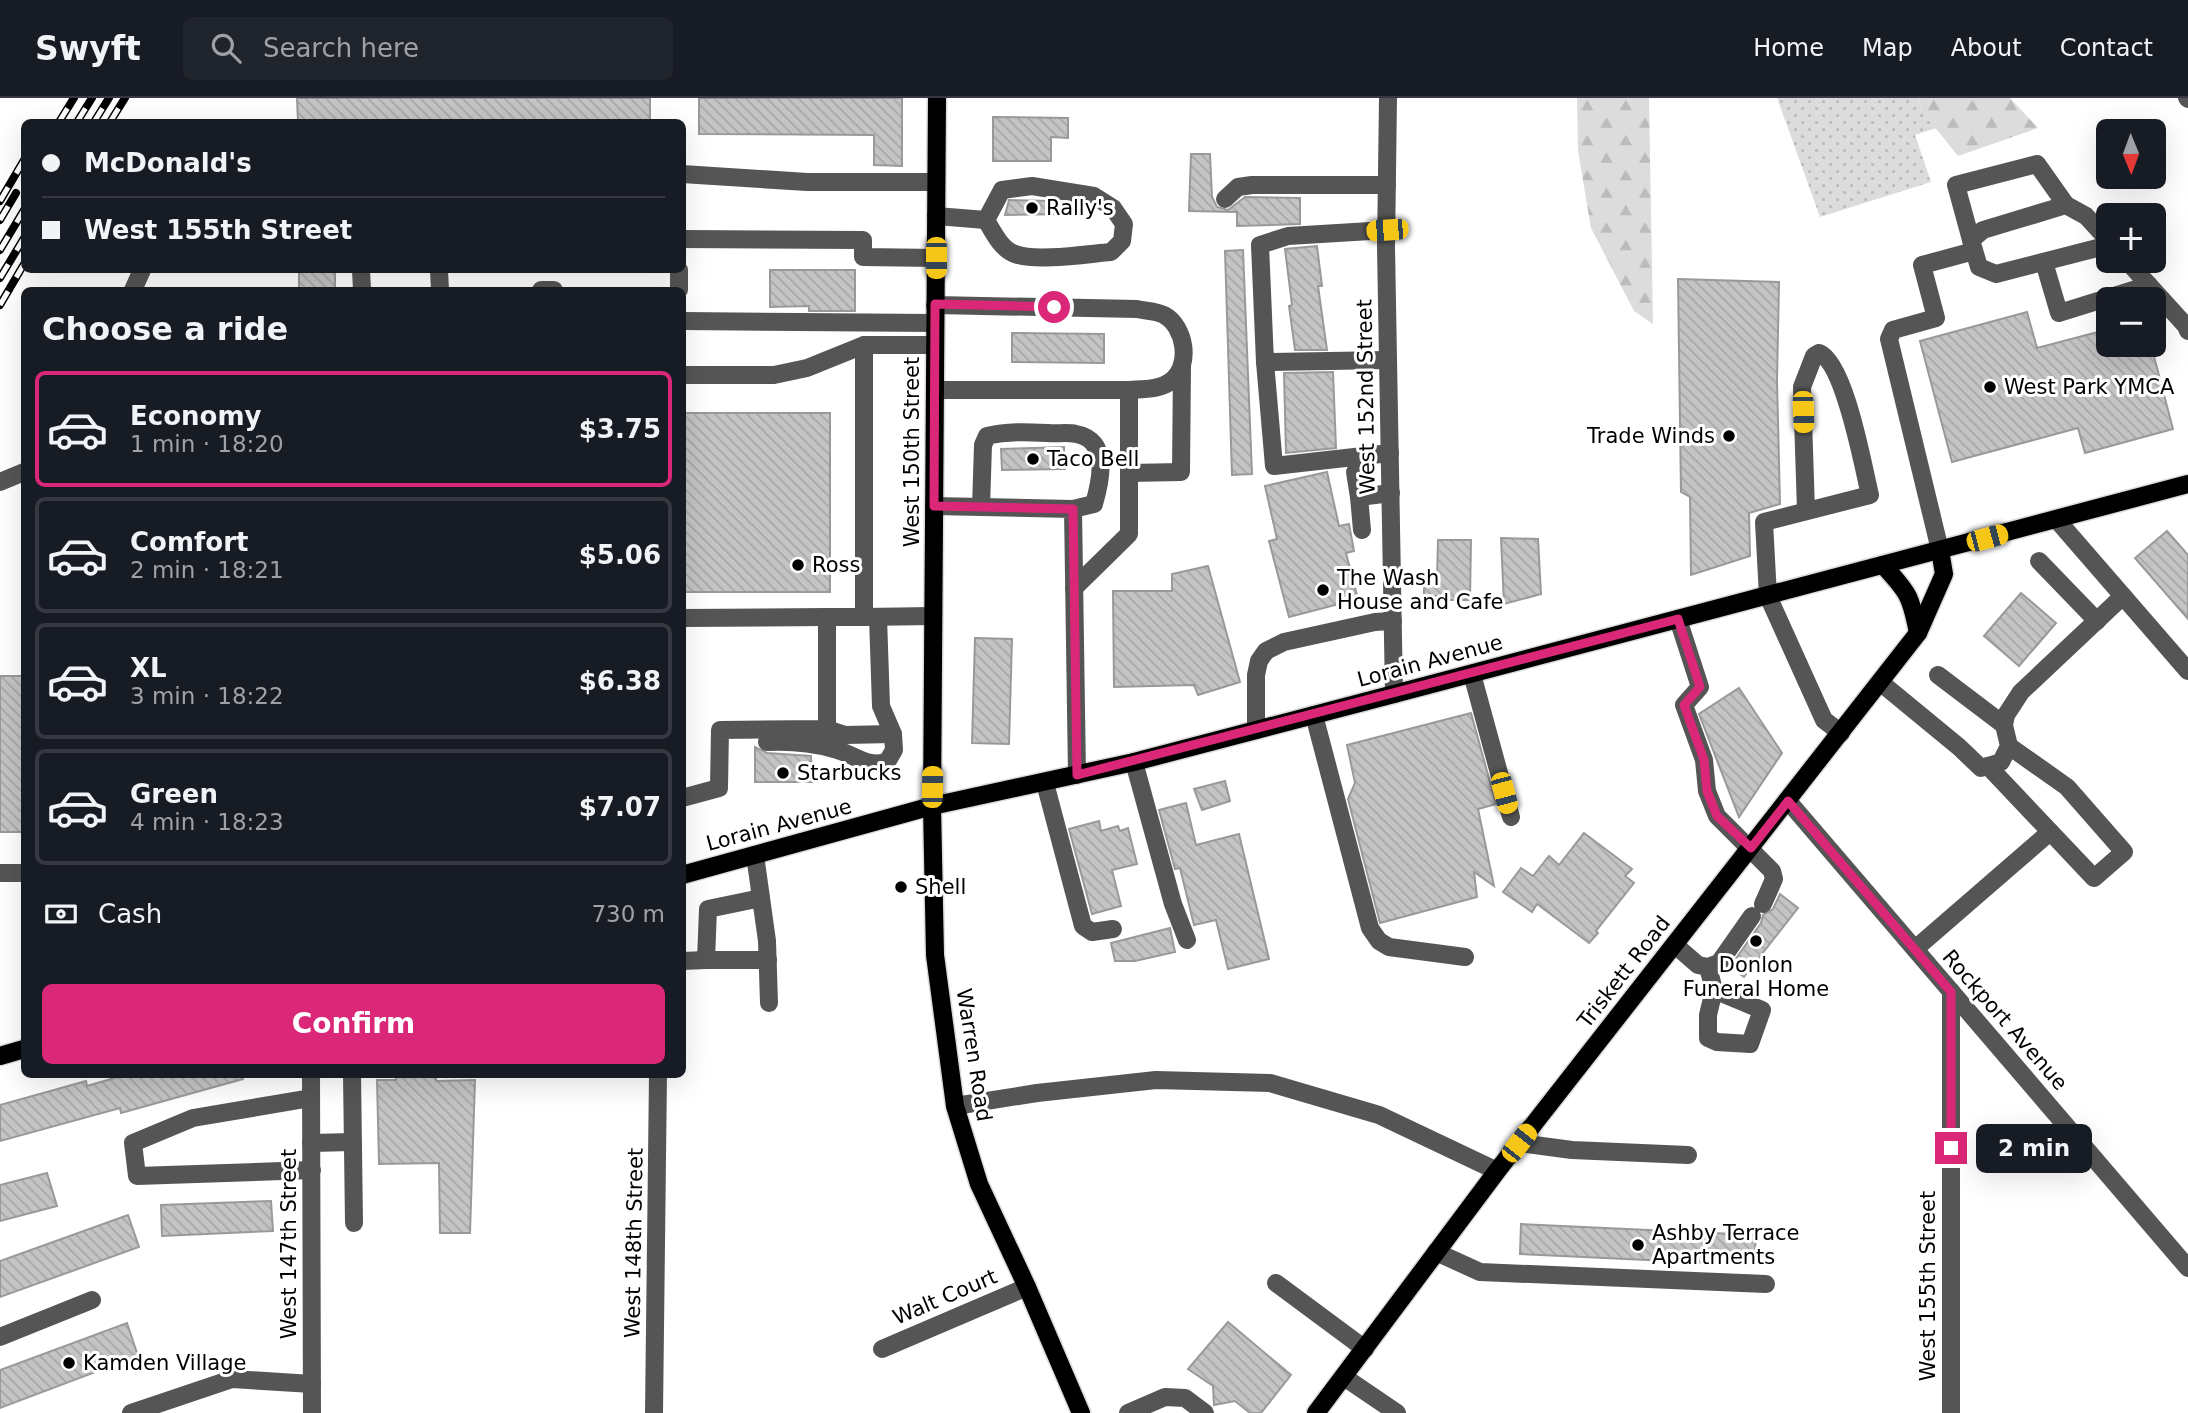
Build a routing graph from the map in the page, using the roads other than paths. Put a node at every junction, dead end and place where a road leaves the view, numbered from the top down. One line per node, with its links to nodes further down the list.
1 (937, 98): 4 (main road, West 150th Street)
2 (1388, 98): 5 (street, West 152nd Street)
3 (686, 174): 4 (street)
4 (936, 182): 8 (main road, West 150th Street)
5 (1387, 184): 6 (street); 11 (street, West 152nd Street)
6 (1225, 199)
7 (2066, 205): 10 (street); 13 (street); 13 (street)
8 (936, 216): 9 (street); 15 (main road, West 150th Street)
9 (986, 220): 9 (street)
10 (2096, 228)
11 (1387, 230): 24 (street, West 152nd Street); 25 (street)
12 (686, 239): 15 (street)
13 (1973, 246): 16 (street); 44 (street)
14 (2096, 247): 16 (street)
15 (936, 258): 19 (main road, West 150th Street)
16 (2044, 262): 18 (street)
17 (2138, 273): 18 (street)
18 (2149, 285): 21 (street)
19 (935, 314): 20 (street); 23 (main road, West 150th Street); 26 (street)
20 (686, 321)
21 (2188, 331)
22 (864, 345): 23 (street); 27 (street); 52 (street)
23 (935, 345): 28 (main road, West 150th Street)
24 (1388, 360): 25 (street); 30 (street, West 152nd Street)
25 (1265, 362): 30 (street)
26 (1182, 365): 29 (street); 33 (street)
27 (686, 375)
28 (935, 390): 29 (street); 38 (main road, West 150th Street)
29 (1129, 390): 33 (street)
30 (1390, 453): 36 (street, West 152nd Street)
31 (1355, 472): 37 (street)
32 (21, 473): 34 (street)
33 (1129, 473): 47 (street)
34 (0, 482)
35 (2188, 484): 42 (main road, Lorain Avenue)
36 (1391, 493): 37 (street); 55 (street, West 152nd Street)
37 (1359, 496): 43 (street)
38 (934, 506): 39 (street); 50 (main road, West 150th Street)
39 (981, 507): 40 (street); 40 (street)
40 (1073, 509): 47 (street)
41 (1806, 511): 41 (street); 48 (street)
42 (2057, 520): 44 (main road, Lorain Avenue); 49 (street)
43 (1362, 530)
44 (1940, 550): 46 (main road, Lorain Avenue); 57 (main road, Triskett Road)
45 (2039, 561): 56 (street)
46 (1883, 565): 48 (main road, Lorain Avenue); 57 (main road)
47 (1074, 588): 73 (street)
48 (1768, 596): 54 (main road, Lorain Avenue); 67 (street)
49 (2123, 596): 56 (street); 58 (street)
50 (933, 616): 52 (street); 77 (main road, West 150th Street)
51 (827, 617): 52 (street); 53 (street); 65 (street)
52 (871, 617): 68 (street)
53 (686, 618)
54 (1678, 619): 59 (main road, Lorain Avenue); 80 (street)
55 (1393, 621): 62 (street, West 152nd Street); 66 (street)
56 (2097, 621): 64 (street)
57 (1918, 633): 61 (main road, Triskett Road)
58 (2188, 671)
59 (1472, 674): 62 (main road, Lorain Avenue); 78 (street)
60 (1938, 675): 64 (street)
61 (1880, 682): 67 (main road, Triskett Road); 72 (street)
62 (1394, 694): 63 (main road, Lorain Avenue)
63 (1314, 715): 66 (main road, Lorain Avenue); 90 (street)
64 (2004, 725): 70 (street)
65 (827, 729): 68 (street); 69 (street)
66 (1256, 730): 71 (main road, Lorain Avenue)
67 (1841, 733): 76 (main road, Triskett Road)
68 (893, 734): 69 (street)
69 (720, 742): 75 (street)
70 (2009, 746): 72 (street); 79 (street)
71 (1134, 762): 73 (main road, Lorain Avenue); 87 (street)
72 (1987, 766): 79 (street)
73 (1077, 775): 74 (main road, Lorain Avenue)
74 (1045, 783): 77 (main road, Lorain Avenue); 86 (street)
75 (686, 797)
76 (1788, 801): 80 (main road, Triskett Road); 89 (street, Rockport Avenue)
77 (932, 806): 81 (main road, Lorain Avenue); 104 (main road, Warren Road)
78 (1511, 817)
79 (2050, 832): 89 (street)
80 (1751, 848): 88 (main road, Triskett Road); 94 (street)
81 (755, 855): 84 (main road, Lorain Avenue); 85 (street)
82 (0, 873): 83 (street)
83 (21, 873)
84 (686, 873)
85 (761, 898): 91 (street); 92 (street)
86 (1113, 929)
87 (1187, 940)
88 (1675, 945): 94 (street); 107 (main road, Triskett Road)
89 (1915, 949): 96 (street, Rockport Avenue)
90 (1465, 957)
91 (706, 960): 92 (street); 93 (street)
92 (768, 960): 97 (street)
93 (686, 961)
94 (1708, 967): 95 (street)
95 (1714, 990)
96 (1951, 992): 113 (street, Rockport Avenue); 131 (street, West 155th Street)
97 (769, 1003)
98 (21, 1050): 99 (main road)
99 (0, 1056)
100 (311, 1078): 103 (street, West 147th Street)
101 (352, 1078): 105 (street)
102 (658, 1078): 125 (street, West 148th Street)
103 (311, 1098): 106 (street, West 147th Street); 109 (street)
104 (955, 1106): 110 (street); 116 (main road, Warren Road)
105 (353, 1142): 106 (street); 111 (street)
106 (311, 1143): 109 (street, West 147th Street)
107 (1519, 1143): 108 (street); 110 (main road, Triskett Road)
108 (1688, 1155)
109 (312, 1170): 122 (street, West 147th Street)
110 (1497, 1171): 112 (main road, Triskett Road)
111 (354, 1223)
112 (1436, 1252): 115 (street); 120 (main road, Triskett Road)
113 (2188, 1268)
114 (1276, 1283): 120 (street)
115 (1766, 1284)
116 (1027, 1287): 119 (street, Walt Court); 126 (main road, Warren Road)
117 (92, 1300): 118 (street)
118 (0, 1337)
119 (882, 1349)
120 (1365, 1349): 121 (main road, Triskett Road)
121 (1344, 1377): 129 (main road, Triskett Road); 130 (street)
122 (312, 1384): 123 (street); 124 (street, West 147th Street)
123 (131, 1413)
124 (312, 1413)
125 (654, 1413)
126 (1080, 1413)
127 (1128, 1413): 128 (street)
128 (1205, 1413)
129 (1316, 1413)
130 (1397, 1413)
131 (1951, 1413)

